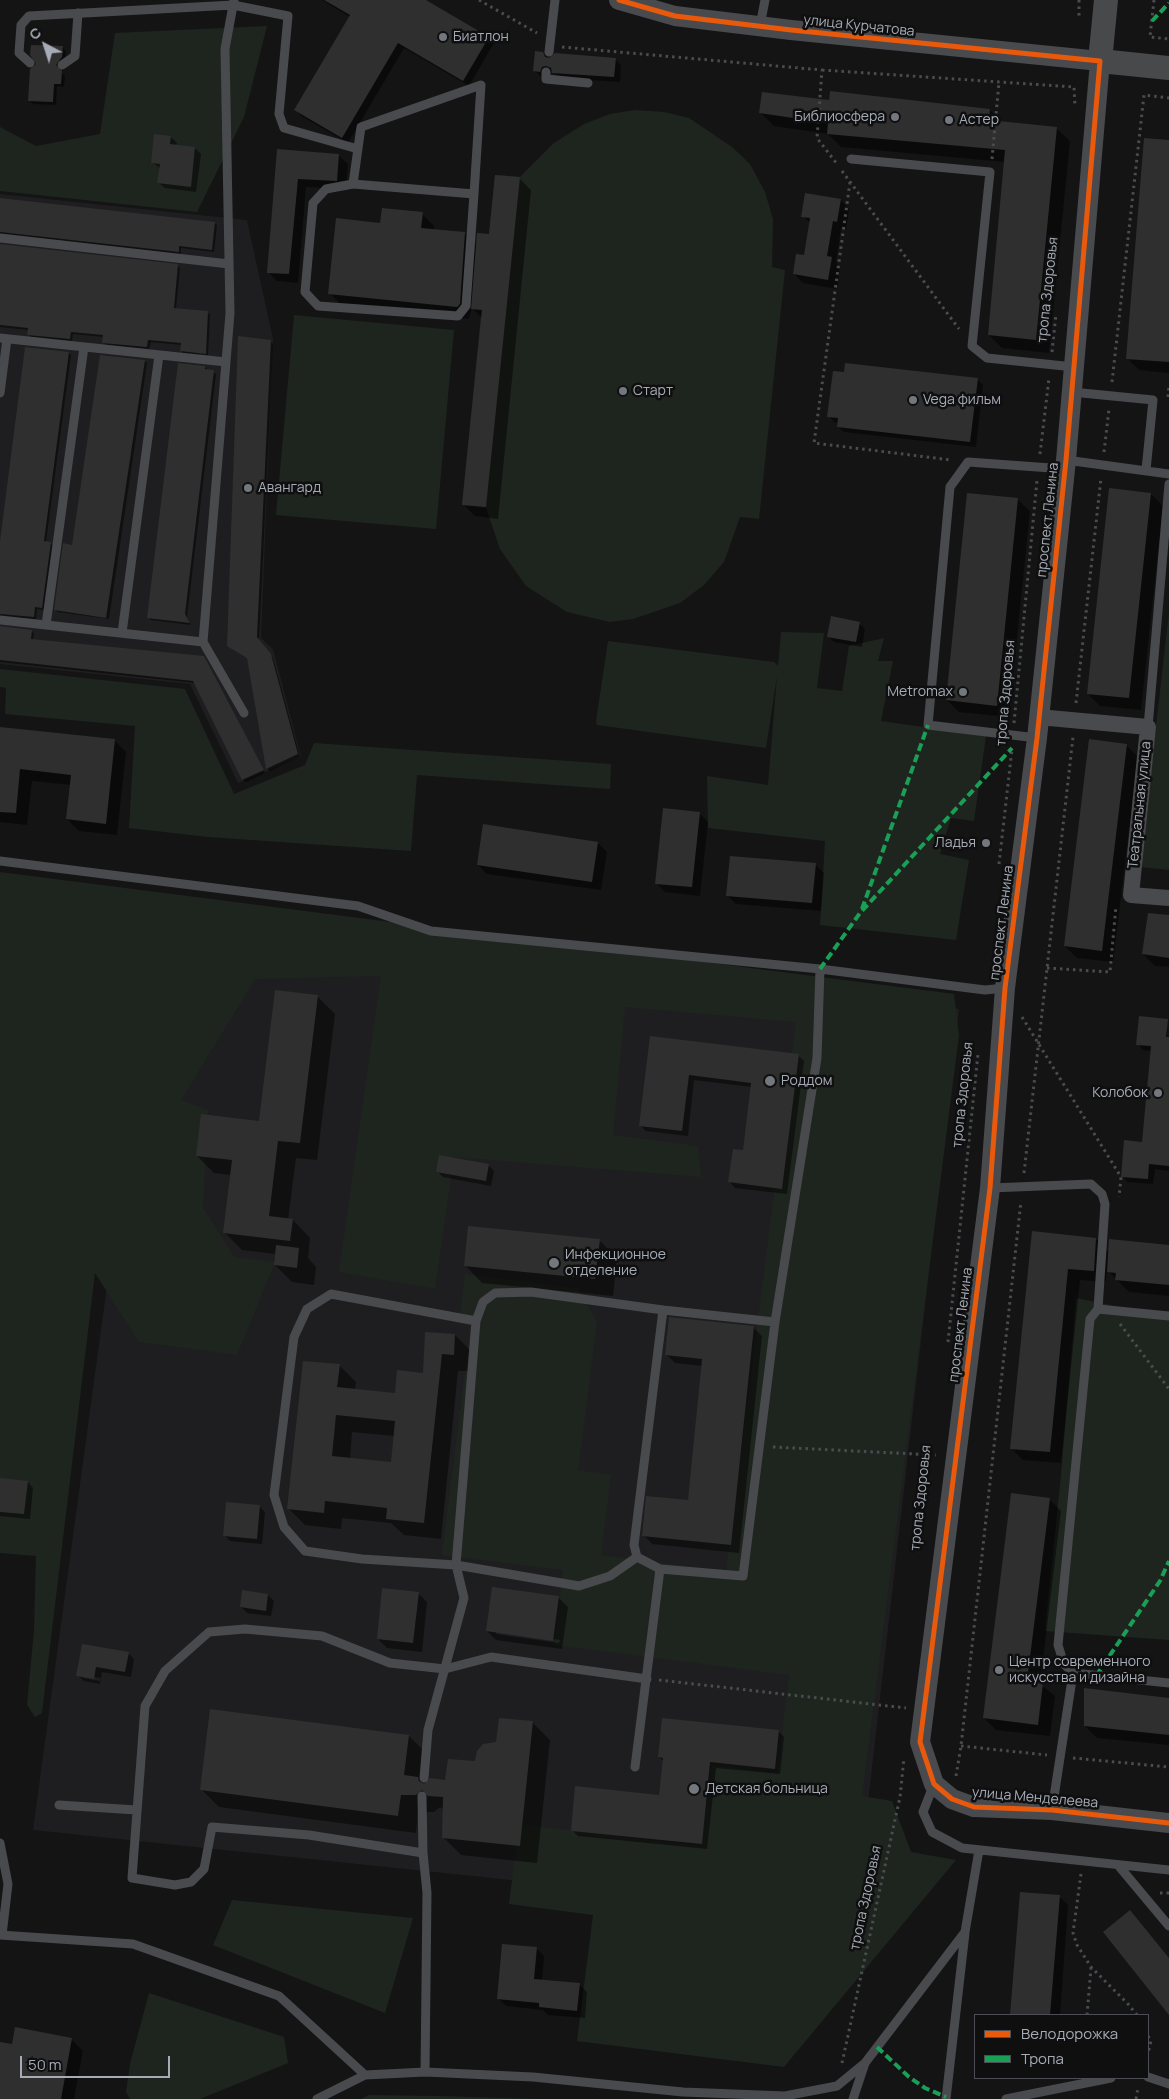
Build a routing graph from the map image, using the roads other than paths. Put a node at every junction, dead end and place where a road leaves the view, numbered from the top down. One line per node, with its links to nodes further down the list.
1 (555, 0): 8 (lane)
2 (619, 0): 7 (street, улица Курчатова)
3 (765, 0): 7 (lane)
4 (1106, 0): 9 (main road, проспект Ленина)
5 (233, 3): 6 (lane); 15 (lane); 20 (lane)
6 (78, 13): 10 (lane); 11 (lane)
7 (760, 26): 9 (street, улица Курчатова)
8 (549, 52)
9 (1100, 61): 12 (main road); 25 (street, проспект Ленина)
10 (30, 63)
11 (62, 65)
12 (1169, 68)
13 (546, 72): 14 (lane)
14 (588, 83)
15 (358, 149): 17 (lane); 18 (lane)
16 (851, 159): 25 (lane)
17 (353, 184): 18 (lane); 18 (lane)
18 (474, 194)
19 (0, 238): 20 (lane)
20 (229, 264): 24 (lane)
21 (4, 339): 22 (lane); 27 (lane)
22 (84, 347): 23 (lane); 33 (lane)
23 (159, 355): 24 (lane); 34 (lane)
24 (226, 362): 35 (lane)
25 (1074, 367): 26 (street, проспект Ленина)
26 (1072, 392): 28 (street, проспект Ленина); 29 (lane)
27 (0, 393)
28 (1066, 465): 29 (lane); 37 (street, проспект Ленина); 39 (lane)
29 (1146, 470): 30 (lane)
30 (1169, 474)
31 (1169, 484): 38 (lane)
32 (0, 620): 33 (lane)
33 (46, 625): 34 (lane)
34 (122, 633): 35 (lane)
35 (202, 642): 36 (lane)
36 (244, 713)
37 (1038, 717): 38 (street, Театральная улица); 39 (street, проспект Ленина)
38 (1148, 727): 41 (street, Театральная улица)
39 (1037, 738): 43 (street, проспект Ленина)
40 (0, 862): 42 (lane)
41 (1169, 898)
42 (820, 969): 43 (lane); 49 (lane)
43 (1005, 988): 44 (street, проспект Ленина)
44 (990, 1188): 45 (lane); 59 (street, проспект Ленина)
45 (1098, 1309): 47 (lane); 54 (lane)
46 (663, 1310): 48 (lane); 49 (lane); 50 (lane)
47 (1169, 1316)
48 (476, 1321): 51 (lane); 51 (lane)
49 (775, 1322): 52 (lane)
50 (637, 1557): 51 (lane); 52 (lane)
51 (456, 1564): 53 (lane)
52 (660, 1569): 55 (lane)
53 (445, 1670): 55 (lane); 58 (lane); 62 (lane)
54 (1073, 1673): 56 (lane); 63 (lane)
55 (647, 1679): 57 (lane)
56 (1169, 1683)
57 (635, 1767)
58 (424, 1778)
59 (934, 1784): 63 (street, улица Менделеева); 66 (lane)
60 (422, 1796): 67 (lane)
61 (59, 1804): 62 (lane)
62 (136, 1810): 67 (lane)
63 (1052, 1810): 64 (street, улица Менделеева)
64 (1169, 1823)
65 (0, 1843): 72 (lane)
66 (979, 1850): 68 (lane); 71 (lane)
67 (422, 1854): 74 (lane)
68 (1118, 1865): 69 (lane); 70 (lane)
69 (1169, 1870)
70 (1169, 1926)
71 (965, 1932): 73 (lane); 81 (lane)
72 (1, 1935): 75 (lane)
73 (865, 2063): 74 (lane); 80 (lane)
74 (425, 2072): 75 (lane)
75 (365, 2075): 79 (lane)
76 (1149, 2077): 78 (lane)
77 (1106, 2079): 82 (lane)
78 (1169, 2084)
79 (317, 2099)
80 (854, 2099)
81 (946, 2099)
82 (1006, 2099)

